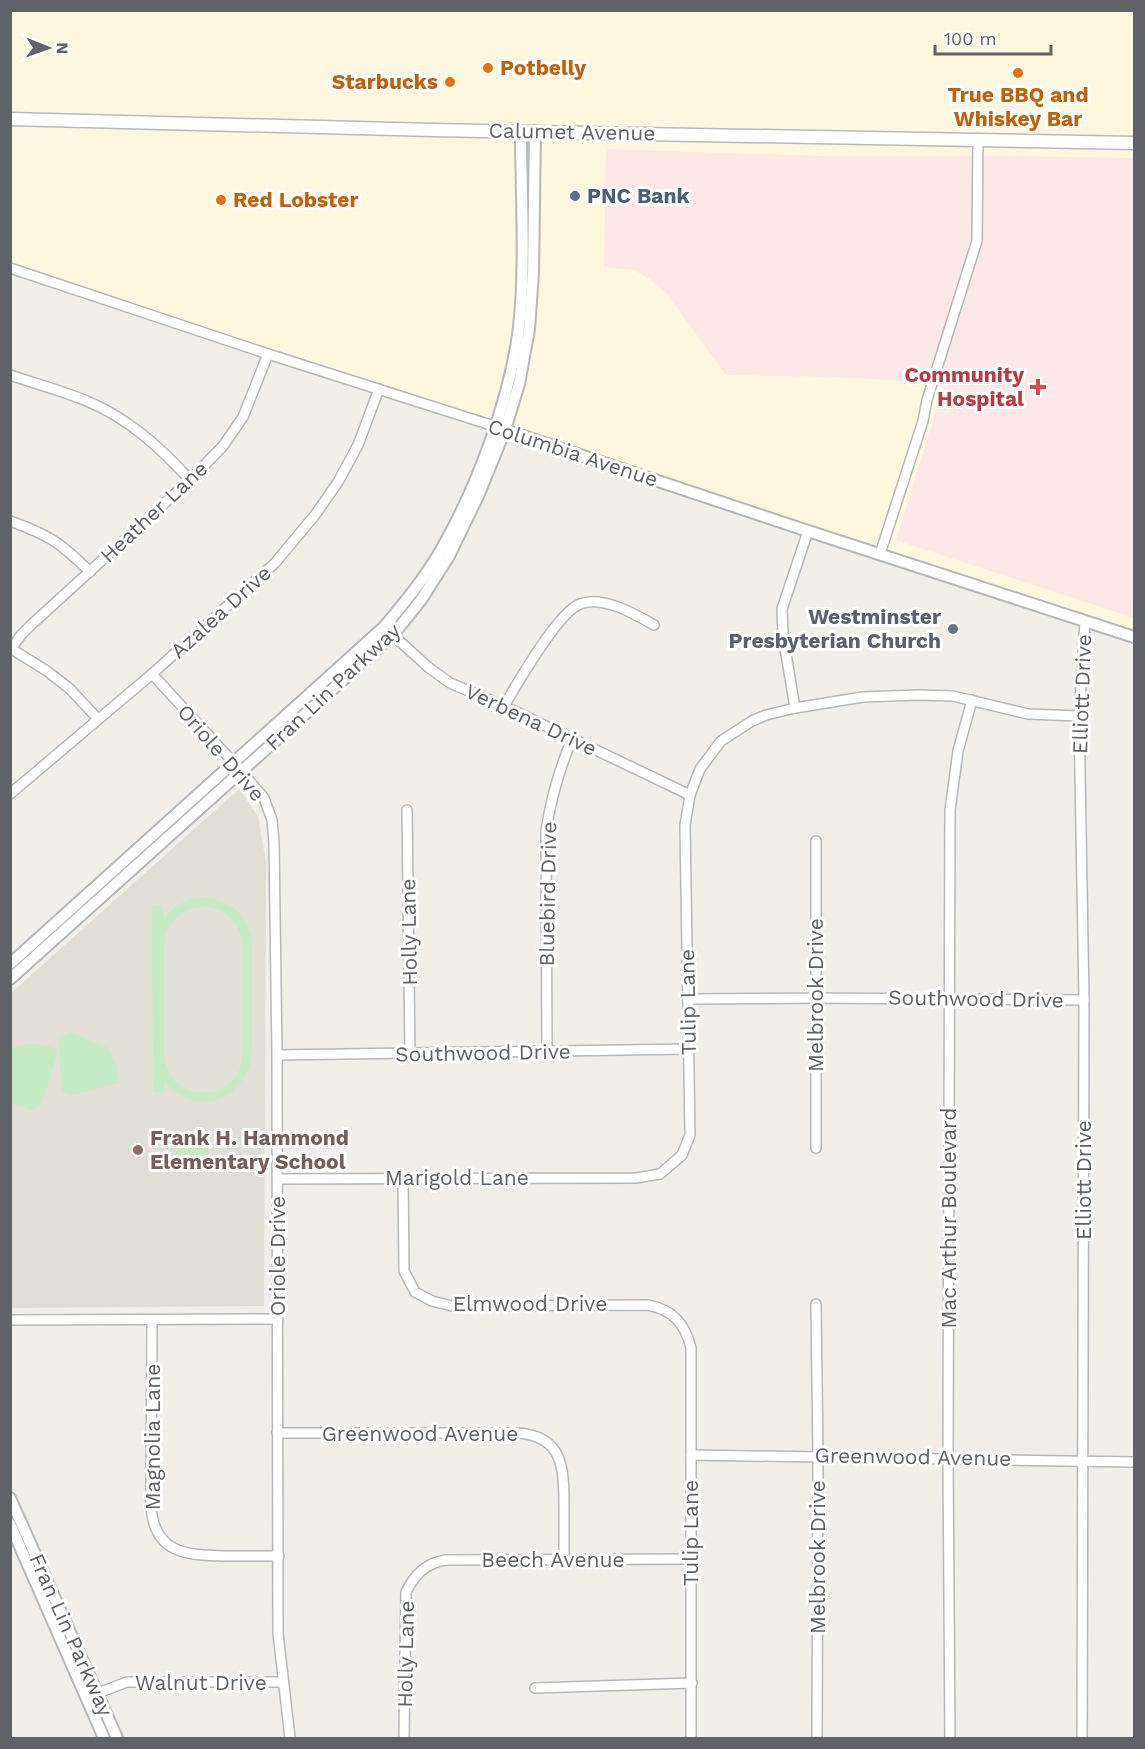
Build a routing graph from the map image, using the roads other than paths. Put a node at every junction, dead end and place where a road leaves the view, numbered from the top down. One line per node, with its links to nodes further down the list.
1 (10, 119): 2 (main road, Calumet Avenue)
2 (521, 131): 3 (main road, Calumet Avenue); 10 (street, Fran Lin Parkway)
3 (535, 131): 4 (main road, Calumet Avenue); 10 (street, Fran Lin Parkway)
4 (978, 141): 5 (main road, Calumet Avenue); 14 (street)
5 (1134, 143)
6 (10, 268): 7 (street, Columbia Avenue)
7 (268, 354): 9 (street, Columbia Avenue); 11 (street, Heather Lane)
8 (10, 375): 11 (street)
9 (379, 389): 10 (street, Columbia Avenue); 22 (street, Azalea Drive)
10 (500, 428): 13 (street, Columbia Avenue); 18 (street, Fran Lin Parkway); 19 (street, Fran Lin Parkway)
11 (190, 480): 15 (street, Heather Lane)
12 (10, 521): 15 (street)
13 (808, 531): 14 (street, Columbia Avenue); 25 (street)
14 (880, 554): 16 (street, Columbia Avenue)
15 (90, 572): 21 (street, Heather Lane)
16 (1085, 622): 20 (street, Columbia Avenue); 26 (street, Elliott Drive)
17 (654, 624): 24 (street)
18 (384, 627): 19 (street, Verbena Drive); 29 (street, Fran Lin Parkway)
19 (393, 635): 24 (street, Verbena Drive); 29 (street, Fran Lin Parkway)
20 (1134, 637)
21 (11, 649): 27 (street)
22 (152, 674): 27 (street, Azalea Drive); 29 (street, Oriole Drive)
23 (972, 700): 25 (street, Tulip Lane); 26 (street, Tulip Lane); 38 (street, Mac Arthur Boulevard)
24 (504, 706): 28 (street, Verbena Drive)
25 (795, 708): 31 (street, Tulip Lane)
26 (1079, 716): 39 (street, Elliott Drive)
27 (98, 718): 30 (street, Azalea Drive)
28 (572, 739): 31 (street, Verbena Drive); 41 (street, Bluebird Drive)
29 (238, 767): 34 (street, Fran Lin Parkway); 35 (street, Fran Lin Parkway); 43 (street, Oriole Drive)
30 (10, 794)
31 (690, 795): 37 (street, Tulip Lane)
32 (407, 810): 42 (street, Holly Lane)
33 (816, 842): 36 (street, Melbrook Drive)
34 (10, 964)
35 (10, 978)
36 (816, 998): 37 (street, Southwood Drive); 38 (street, Southwood Drive); 44 (street, Melbrook Drive)
37 (688, 999): 40 (street, Tulip Lane)
38 (949, 999): 39 (street, Southwood Drive); 56 (street, Mac Arthur Boulevard)
39 (1084, 1000): 57 (street, Elliott Drive)
40 (689, 1049): 41 (street, Southwood Drive); 46 (street, Tulip Lane)
41 (547, 1052): 42 (street, Southwood Drive)
42 (410, 1054): 43 (street, Southwood Drive)
43 (277, 1055): 47 (street, Oriole Drive)
44 (816, 1148)
45 (403, 1178): 46 (street, Marigold Lane); 47 (street, Marigold Lane); 52 (street, Elmwood Drive)
46 (636, 1178)
47 (278, 1179): 49 (street, Oriole Drive)
48 (816, 1304): 55 (street, Melbrook Drive)
49 (278, 1319): 51 (street); 53 (street, Oriole Drive)
50 (10, 1320): 51 (street)
51 (152, 1320): 62 (street, Magnolia Lane)
52 (685, 1329): 54 (street, Tulip Lane)
53 (277, 1434): 62 (street, Oriole Drive); 64 (street, Greenwood Avenue)
54 (691, 1455): 55 (street, Greenwood Avenue); 63 (street, Tulip Lane)
55 (818, 1456): 56 (street, Greenwood Avenue); 76 (street, Melbrook Drive)
56 (948, 1458): 57 (street, Greenwood Avenue); 77 (street, Mac Arthur Boulevard)
57 (1083, 1460): 58 (street, Greenwood Avenue); 78 (street, Elliott Drive)
58 (1134, 1462)
59 (10, 1498): 60 (street, Fran Lin Parkway)
60 (14, 1515): 69 (street, Fran Lin Parkway)
61 (10, 1524): 70 (street, Fran Lin Parkway)
62 (279, 1556): 66 (street, Oriole Drive)
63 (692, 1558): 64 (street, Beech Avenue); 67 (street, Tulip Lane)
64 (564, 1559): 65 (street, Beech Avenue)
65 (419, 1573): 74 (street, Holly Lane)
66 (283, 1682): 69 (street, Walnut Drive); 73 (street, Oriole Drive)
67 (692, 1683): 68 (street); 75 (street, Tulip Lane)
68 (535, 1688)
69 (97, 1693): 70 (street, Walnut Drive); 72 (street, Fran Lin Parkway)
70 (86, 1698): 71 (street, Fran Lin Parkway)
71 (104, 1738)
72 (117, 1738)
73 (290, 1738)
74 (404, 1738)
75 (691, 1738)
76 (817, 1738)
77 (950, 1738)
78 (1082, 1738)

